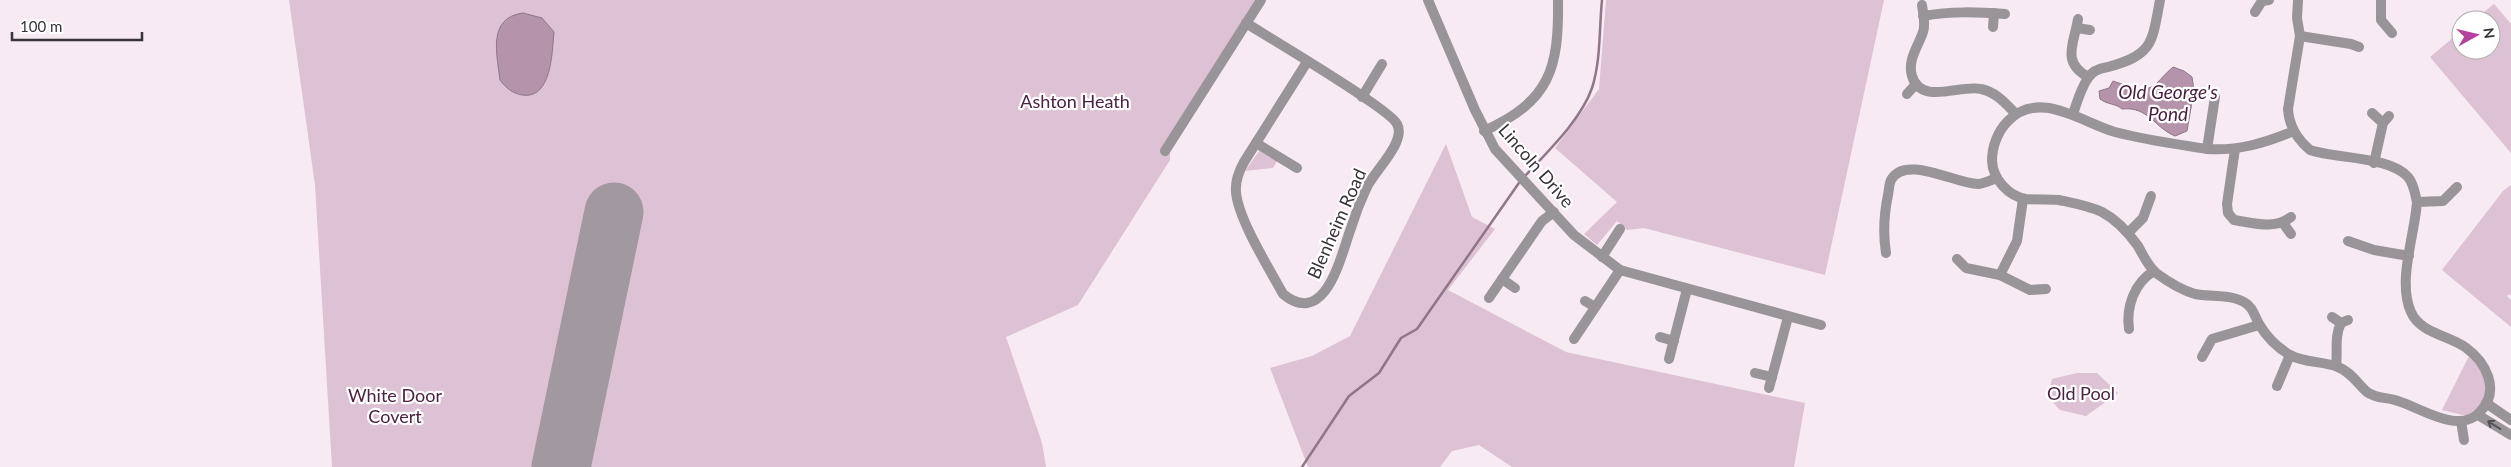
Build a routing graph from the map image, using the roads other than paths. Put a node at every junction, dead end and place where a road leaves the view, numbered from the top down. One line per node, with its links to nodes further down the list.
1 (1261, 0): 13 (street)
2 (1429, 0): 29 (street, Lincoln Drive)
3 (1558, 0): 29 (street)
4 (2160, 0): 21 (street)
5 (2269, 0): 9 (street)
6 (2296, 0): 17 (street)
7 (2380, 0): 16 (street)
8 (1922, 5): 12 (street)
9 (2255, 12)
10 (1994, 13): 11 (street); 12 (street); 14 (street)
11 (2005, 14)
12 (1923, 16): 22 (street)
13 (1246, 23): 19 (street, Blenheim Road); 34 (street)
14 (1993, 27)
15 (2090, 30): 21 (street)
16 (2392, 33)
17 (2300, 36): 18 (street); 30 (street)
18 (2359, 48)
19 (1307, 62): 25 (street, Blenheim Road); 31 (street, Blenheim Road)
20 (1382, 64): 25 (street)
21 (2088, 77): 28 (street)
22 (1916, 84): 23 (street); 26 (street)
23 (1906, 94)
24 (2215, 96): 32 (street)
25 (1362, 97): 31 (street, Blenheim Road)
26 (2015, 113): 28 (street); 37 (street)
27 (2372, 113): 35 (street)
28 (2073, 114): 32 (street)
29 (1484, 130): 42 (street, Lincoln Drive)
30 (2294, 131): 33 (street); 35 (street)
31 (1256, 142): 36 (street)
32 (2207, 148): 33 (street)
33 (2235, 149): 45 (street)
34 (1165, 151)
35 (2374, 163): 41 (street)
36 (1297, 168)
37 (1997, 178): 40 (street); 47 (street)
38 (2457, 187): 41 (street)
39 (2151, 196): 44 (street)
40 (2023, 199): 44 (street); 53 (street)
41 (2417, 202): 48 (street)
42 (1554, 212): 49 (street, Lincoln Drive); 54 (street)
43 (1620, 229): 49 (street)
44 (2128, 233): 52 (street)
45 (2291, 234)
46 (2348, 241): 48 (street)
47 (1886, 253)
48 (2409, 256): 75 (street)
49 (1602, 257): 51 (street, Lincoln Drive)
50 (1956, 258): 53 (street)
51 (1620, 270): 56 (street, Lincoln Drive); 60 (street)
52 (2154, 271): 64 (street); 65 (street)
53 (2000, 275): 57 (street)
54 (1502, 280): 55 (street); 58 (street)
55 (1515, 288)
56 (1687, 289): 61 (street, Lincoln Drive); 68 (street)
57 (2046, 289)
58 (1488, 298)
59 (1585, 301): 60 (street)
60 (1595, 307): 67 (street)
61 (1788, 317): 63 (street, Lincoln Drive); 73 (street)
62 (2340, 320): 72 (street)
63 (1821, 325)
64 (2259, 325): 69 (street); 70 (street)
65 (2129, 329)
66 (1660, 337): 68 (street)
67 (1574, 339)
68 (1674, 341): 71 (street)
69 (2290, 355): 72 (street); 74 (street)
70 (2202, 356)
71 (1669, 359)
72 (2336, 366): 78 (street)
73 (1755, 373)
74 (2277, 386)
75 (2486, 403): 76 (street); 77 (street)
76 (2478, 415): 78 (street); 79 (street, one-way to 76)
77 (2511, 420)
78 (2461, 421): 80 (street)
79 (2511, 435)
80 (2463, 442)

